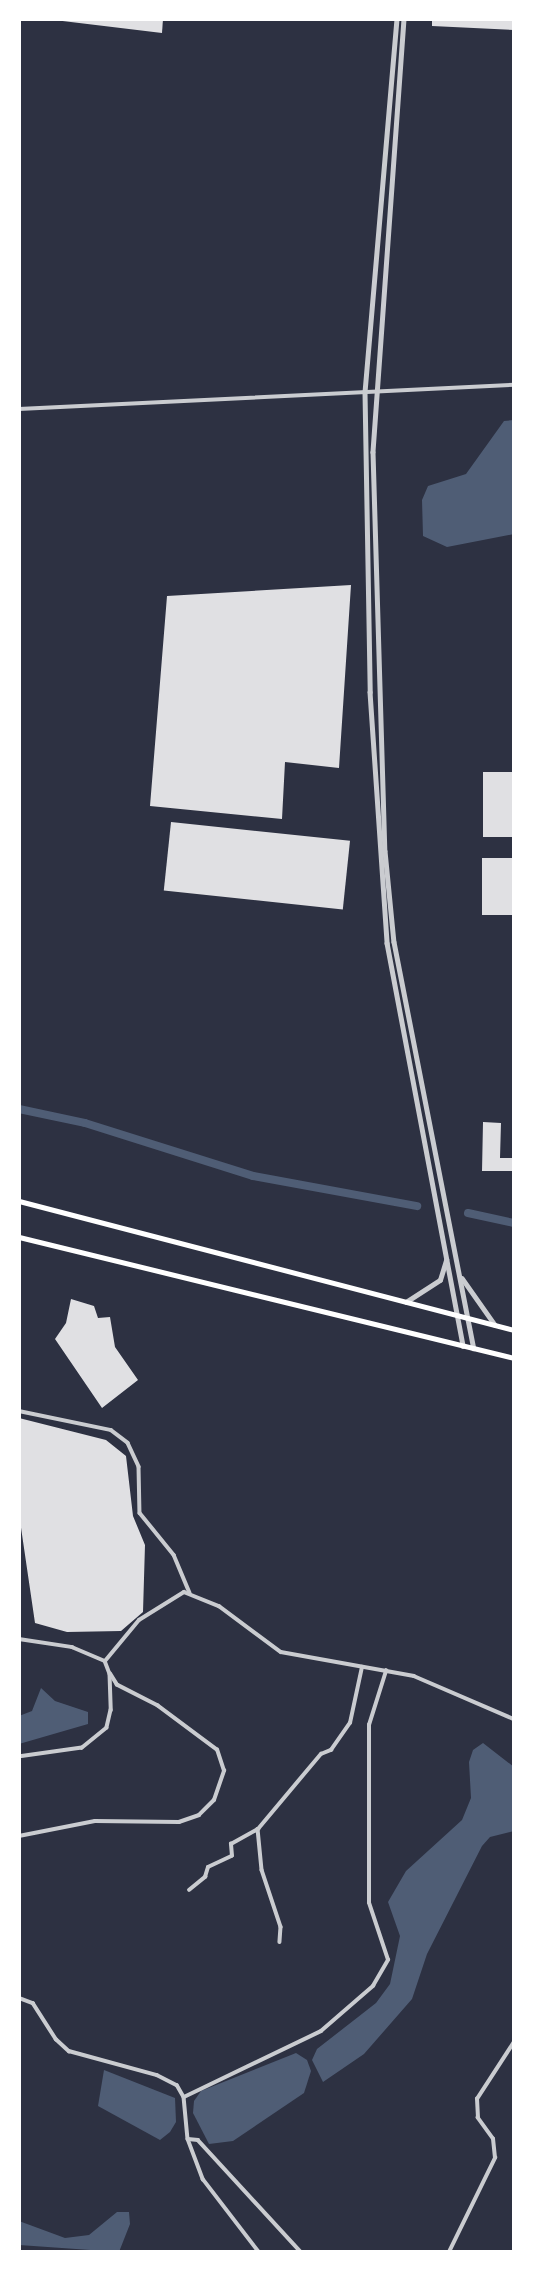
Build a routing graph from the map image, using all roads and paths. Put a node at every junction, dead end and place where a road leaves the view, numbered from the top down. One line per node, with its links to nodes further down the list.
1 (397, 19): 4 (street)
2 (404, 19): 5 (street)
3 (514, 385): 5 (street)
4 (365, 391): 5 (street); 6 (street); 9 (street)
5 (376, 392): 10 (street)
6 (19, 410)
7 (19, 1201): 11 (main road)
8 (19, 1237): 16 (main road)
9 (447, 1259): 11 (street); 12 (street)
10 (459, 1272): 13 (street); 14 (street)
11 (405, 1303): 12 (main road)
12 (457, 1316): 13 (main road); 16 (street)
13 (468, 1319): 14 (main road); 17 (street)
14 (496, 1326): 15 (main road)
15 (514, 1330)
16 (463, 1347): 17 (main road)
17 (474, 1349): 18 (main road)
18 (514, 1358)
19 (19, 1411): 20 (street)
20 (190, 1593): 22 (street); 23 (street)
21 (19, 1639): 22 (street)
22 (105, 1661): 25 (street)
23 (362, 1667): 24 (street); 28 (street)
24 (386, 1671): 26 (street); 34 (street)
25 (110, 1674): 27 (street); 29 (street)
26 (514, 1719)
27 (19, 1757)
28 (258, 1829): 30 (street); 31 (street)
29 (19, 1836)
30 (189, 1889)
31 (280, 1942)
32 (19, 1998): 34 (street)
33 (514, 2042): 38 (street)
34 (184, 2097): 35 (street)
35 (188, 2139): 36 (street); 37 (street)
36 (259, 2252)
37 (301, 2252)
38 (449, 2252)

